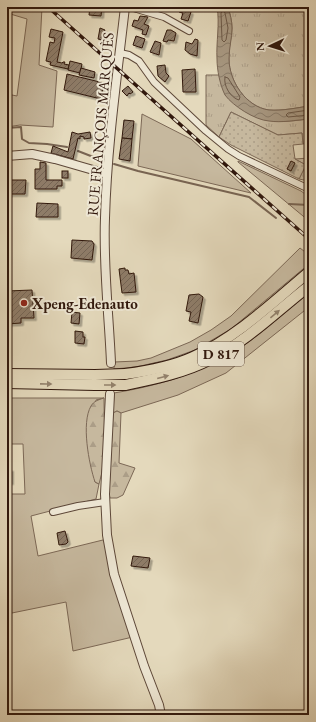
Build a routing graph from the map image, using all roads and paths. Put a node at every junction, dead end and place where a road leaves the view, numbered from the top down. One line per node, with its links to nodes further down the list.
1 (125, 7): 4 (street, RUE FRANÇOIS MARQUÈS)
2 (130, 7): 3 (street)
3 (189, 31)
4 (120, 53): 6 (street, RUE FRANÇOIS MARQUÈS); 7 (street)
5 (7, 156): 6 (street)
6 (107, 174): 11 (street, RUE FRANÇOIS MARQUÈS)
7 (309, 189)
8 (309, 272): 10 (main road, D 817)
9 (309, 286): 10 (main road, D 817)
10 (297, 289): 13 (main road, D 817, bridge); 13 (main road, D 817, one-way to 10, bridge)
11 (111, 364)
12 (7, 374): 13 (main road, D 817)
13 (95, 380): 14 (main road, D 817, one-way to 13)
14 (7, 383)
15 (110, 394): 16 (street)
16 (105, 502): 17 (street); 18 (street)
17 (53, 512)
18 (161, 715)

